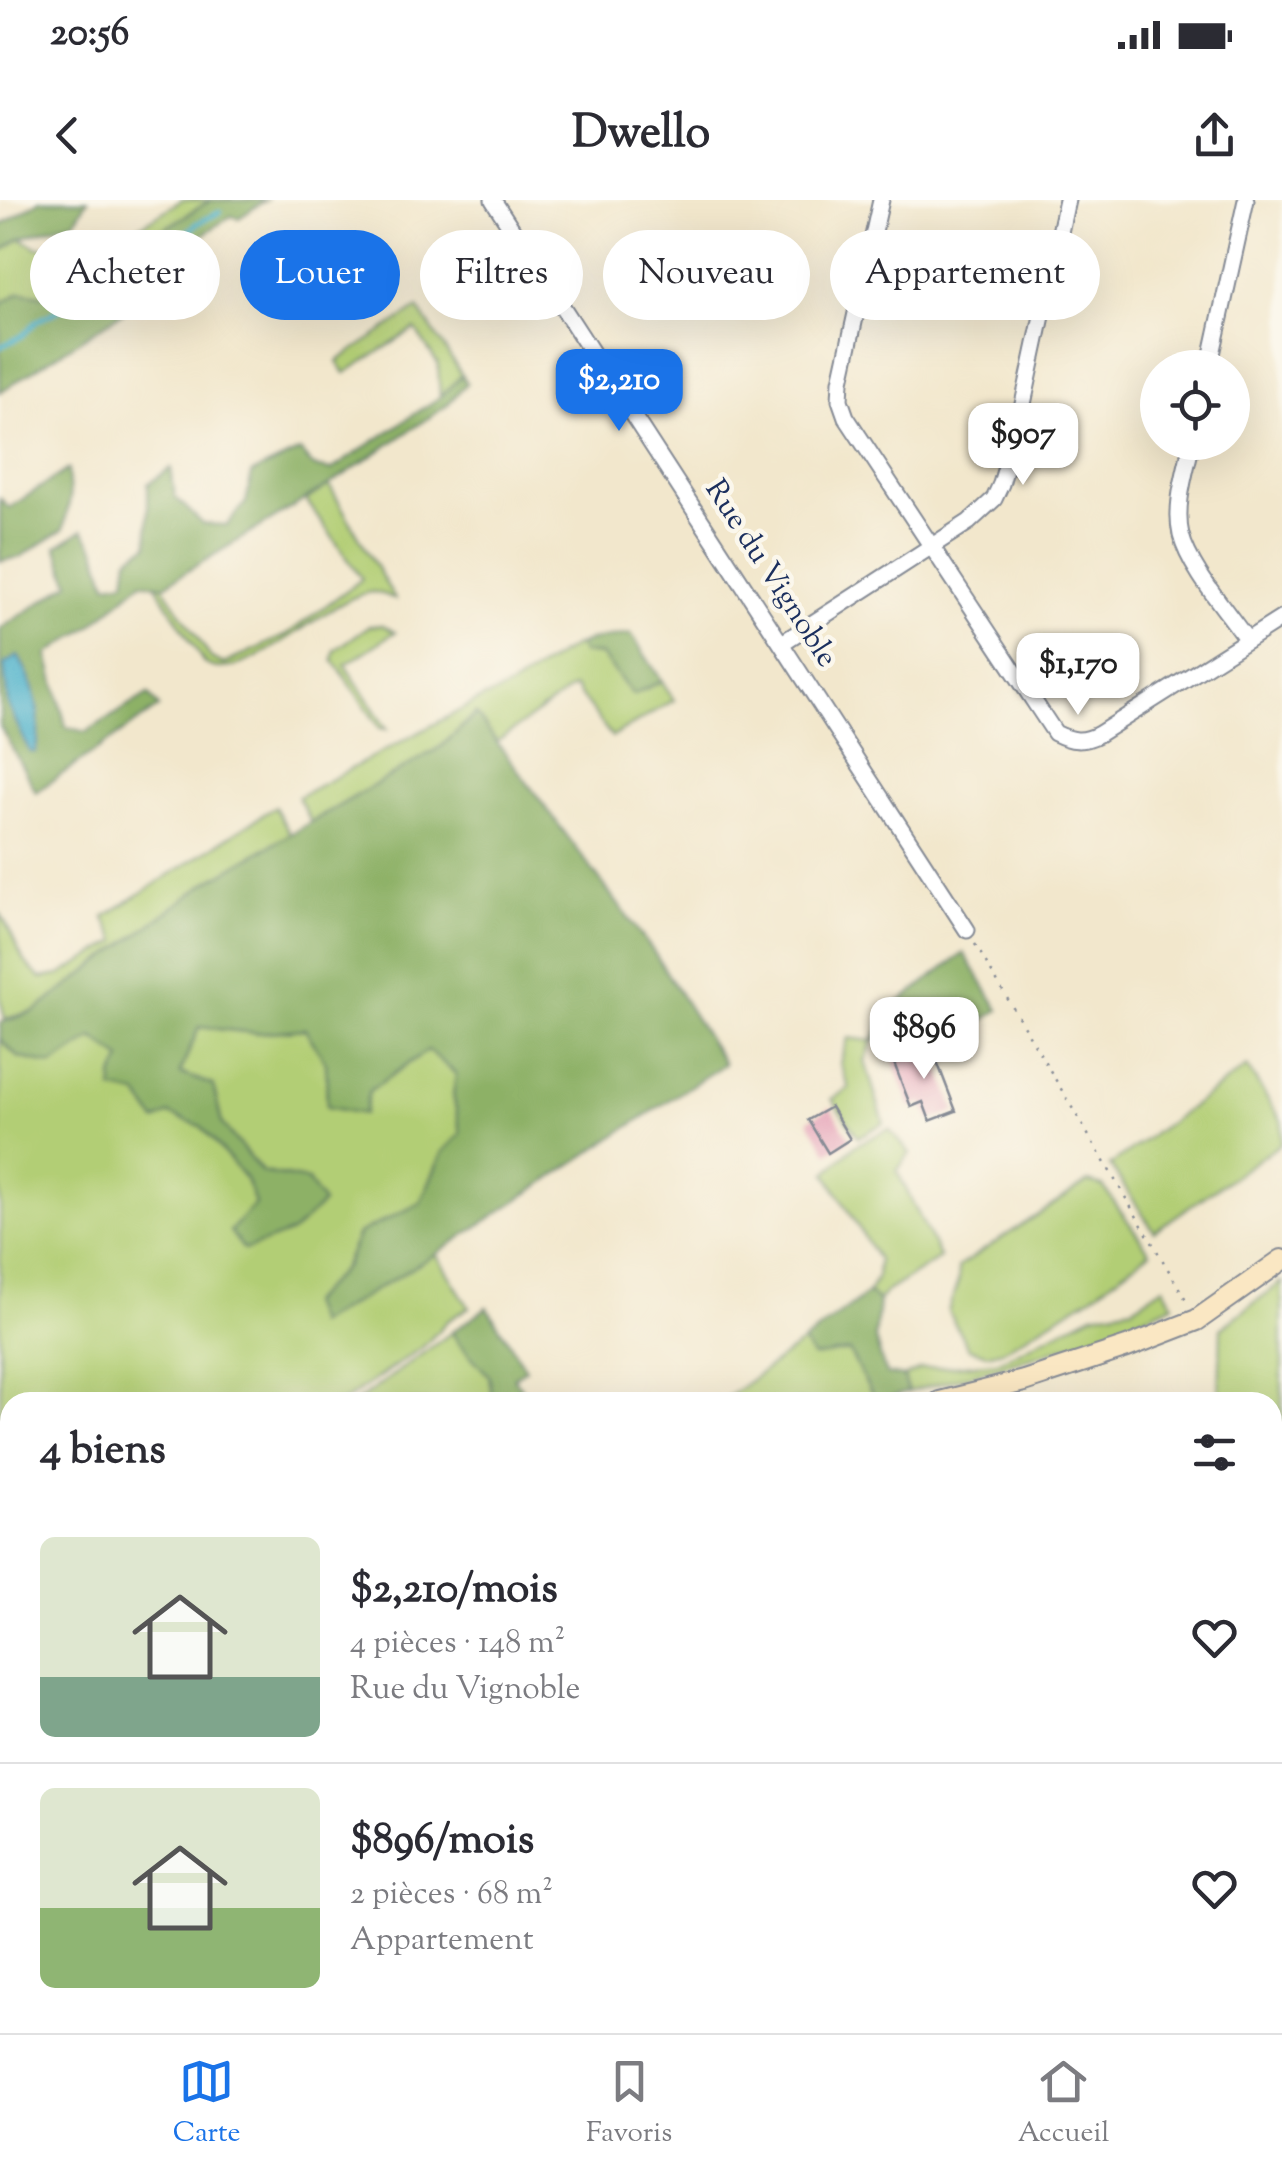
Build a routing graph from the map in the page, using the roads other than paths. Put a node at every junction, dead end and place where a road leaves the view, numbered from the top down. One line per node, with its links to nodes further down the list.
1 (493, 200): 10 (street, Rue du Vignoble)
2 (881, 200): 7 (street)
3 (1067, 200): 7 (street)
4 (1246, 200): 5 (street)
5 (1212, 350)
6 (1188, 460): 9 (street)
7 (932, 544): 9 (street); 10 (street)
8 (1282, 618): 9 (street)
9 (1247, 640)
10 (782, 642): 11 (street, Rue du Vignoble)
11 (967, 930)
12 (1282, 1260): 13 (street)
13 (978, 1392)

